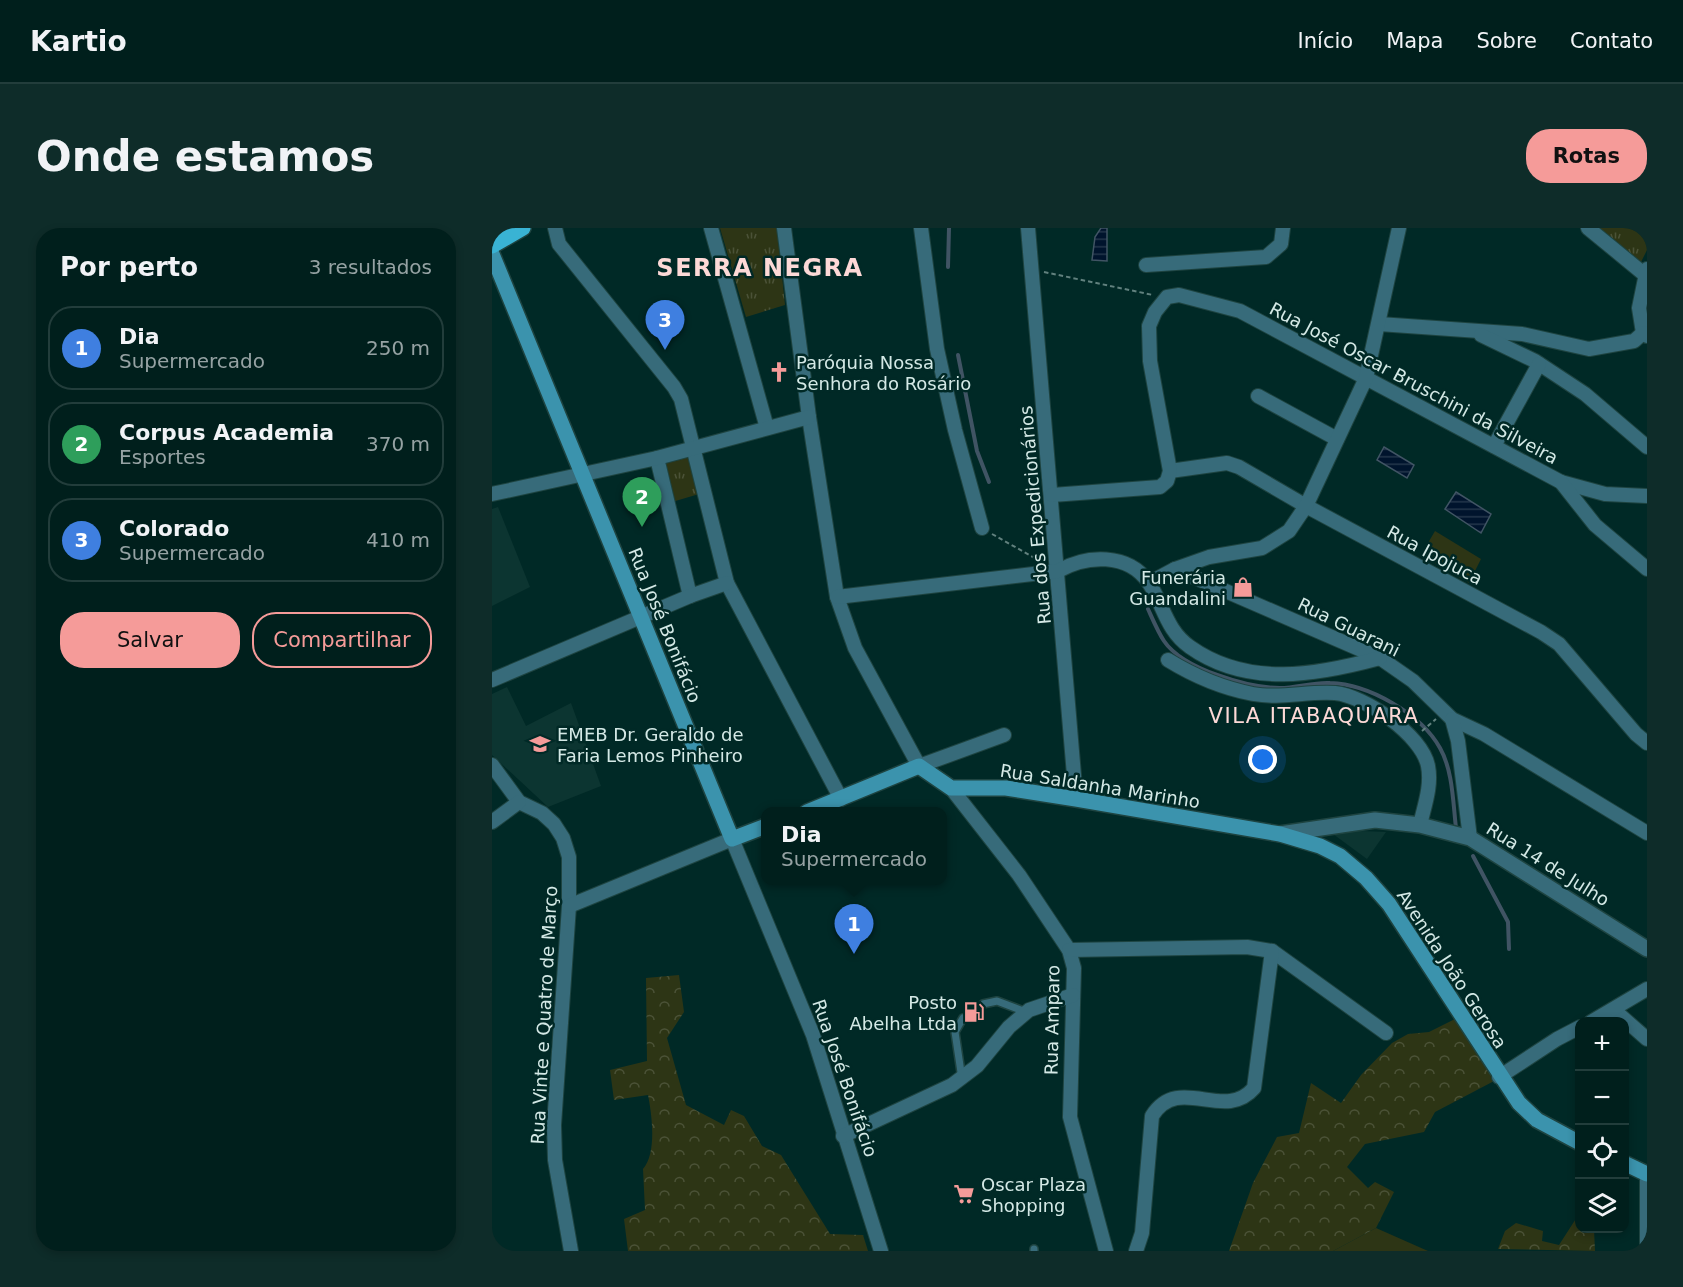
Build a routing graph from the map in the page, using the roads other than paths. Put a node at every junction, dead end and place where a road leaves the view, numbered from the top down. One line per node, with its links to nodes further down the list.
1 (523, 228): 10 (main road)
2 (555, 228): 24 (street)
3 (711, 228): 21 (street)
4 (784, 228): 20 (street)
5 (921, 228): 34 (street)
6 (1028, 228): 31 (street, Rua dos Expedicionários)
7 (1282, 228): 12 (street)
8 (1399, 228): 14 (street)
9 (1588, 228): 13 (street)
10 (492, 246)
11 (492, 254): 28 (main road, Rua José Bonifácio)
12 (1146, 265)
13 (1645, 272): 16 (street)
14 (1379, 324): 15 (street); 18 (street)
15 (1474, 332): 16 (street); 17 (street)
16 (1645, 334)
17 (1539, 364): 23 (street); 25 (street)
18 (1365, 378): 22 (street); 23 (street, Rua José Oscar Bruschini da Silveira); 27 (street, Rua José Oscar Bruschini da Silveira)
19 (1258, 396): 22 (street)
20 (809, 417): 21 (street); 41 (street)
21 (767, 428): 24 (street)
22 (1337, 440): 33 (street)
23 (1494, 446): 29 (street, Rua José Oscar Bruschini da Silveira)
24 (694, 447): 26 (street); 38 (street)
25 (1647, 447)
26 (657, 458): 28 (street); 40 (street)
27 (1170, 471): 31 (street); 33 (street, Rua Ipojuca)
28 (582, 475): 30 (street); 42 (main road, Rua José Bonifácio)
29 (1561, 482): 32 (street); 36 (street, Rua José Oscar Bruschini da Silveira)
30 (492, 494)
31 (1052, 495): 37 (street, Rua dos Expedicionários)
32 (1647, 496)
33 (1306, 506): 35 (street); 50 (street, Rua Ipojuca)
34 (982, 528)
35 (1175, 569): 39 (street); 43 (street, Rua Guarani)
36 (1647, 569)
37 (1058, 571): 39 (street); 41 (street); 55 (street, Rua dos Expedicionários)
38 (727, 583): 40 (street); 54 (street)
39 (1149, 583): 45 (street)
40 (690, 596): 42 (street)
41 (837, 597): 52 (street)
42 (642, 617): 46 (street); 64 (main road, Rua José Bonifácio)
43 (1380, 658): 45 (street); 48 (street, Rua Guarani)
44 (1168, 660): 47 (street)
45 (1217, 663): 47 (street)
46 (493, 676)
47 (1222, 685): 59 (street)
48 (1452, 719): 61 (street, Rua Guarani); 63 (street)
49 (1004, 735): 52 (street, Rua Saldanha Marinho)
50 (1647, 743)
51 (492, 765): 56 (street)
52 (919, 766): 53 (main road); 54 (main road, Rua Saldanha Marinho)
53 (951, 788): 55 (main road, Rua Saldanha Marinho); 67 (street, Rua Amparo)
54 (841, 799): 57 (main road, Rua Saldanha Marinho)
55 (1076, 799): 62 (main road, Rua Saldanha Marinho)
56 (519, 802): 58 (street); 65 (street, Rua Vinte e Quatro de Março)
57 (820, 807)
58 (492, 822)
59 (1420, 825): 62 (street, Rua 14 de Julho); 63 (street, Rua 14 de Julho)
60 (761, 828): 64 (main road)
61 (1647, 833)
62 (1280, 834): 79 (main road, Avenida João Gerosa)
63 (1470, 838): 66 (street, Rua 14 de Julho)
64 (732, 839): 65 (street); 81 (street, Rua José Bonifácio)
65 (569, 906): 86 (street, Rua Vinte e Quatro de Março)
66 (1647, 949)
67 (1069, 950): 68 (street); 70 (street, Rua Amparo)
68 (1272, 951): 77 (street); 89 (street)
69 (1647, 989): 72 (street)
70 (1074, 995): 73 (street); 88 (street, Rua Amparo)
71 (983, 1004): 73 (lane)
72 (1614, 1010): 74 (street); 78 (street)
73 (1027, 1012): 80 (street)
74 (1601, 1017)
75 (963, 1018): 80 (lane)
76 (1575, 1029): 79 (street)
77 (1386, 1033)
78 (1647, 1039)
79 (1499, 1077): 82 (main road, Avenida João Gerosa)
80 (962, 1079): 81 (street)
81 (843, 1136): 87 (street, Rua José Bonifácio)
82 (1575, 1140)
83 (1629, 1165): 84 (main road)
84 (1647, 1174)
85 (1647, 1180): 90 (street)
86 (571, 1251)
87 (881, 1251)
88 (1106, 1251)
89 (1136, 1251)
90 (1647, 1251)

